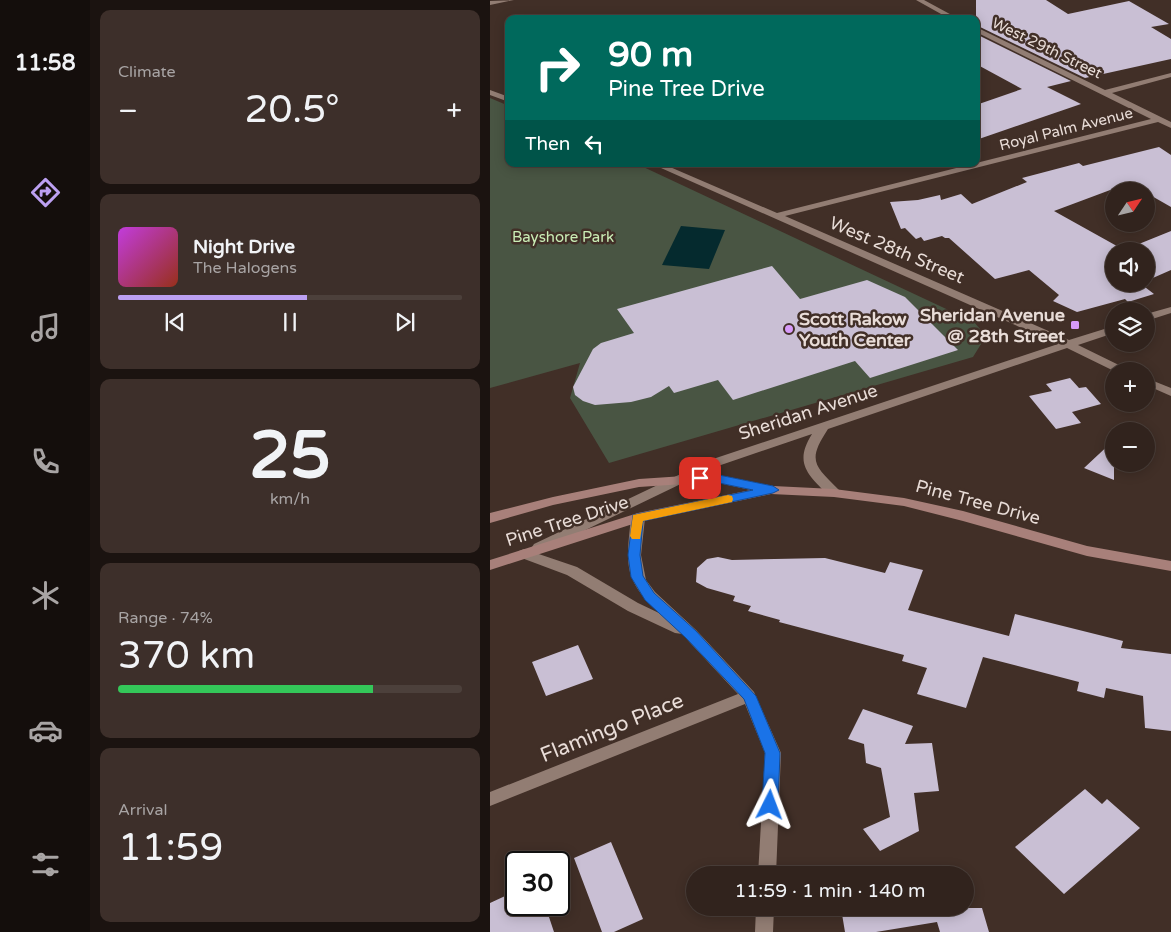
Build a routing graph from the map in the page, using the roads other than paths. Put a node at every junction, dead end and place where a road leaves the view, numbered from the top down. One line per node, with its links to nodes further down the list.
1 (511, 0): 3 (street)
2 (919, 0): 4 (street)
3 (490, 3)
4 (948, 15)
5 (980, 31): 8 (street, West 29th Street)
6 (1171, 75): 8 (street, Royal Palm Avenue)
7 (490, 92): 9 (street)
8 (1105, 92): 10 (street, West 29th Street)
9 (505, 98)
10 (1160, 119): 11 (street, West 29th Street); 12 (street, Royal Palm Avenue)
11 (1171, 125)
12 (980, 164)
13 (663, 167): 15 (street, West 28th Street)
14 (969, 167): 15 (street, Royal Palm Avenue)
15 (775, 216): 19 (street, West 28th Street)
16 (1171, 310): 17 (street)
17 (1155, 315)
18 (1105, 331): 19 (street, Sheridan Avenue)
19 (1066, 345): 20 (street, West 28th Street); 23 (street, Sheridan Avenue)
20 (1105, 363)
21 (1155, 386): 22 (street)
22 (1171, 392)
23 (824, 427): 24 (street, Sheridan Avenue); 26 (street)
24 (682, 479): 25 (main road, Pine Tree Drive); 27 (main road, Pine Tree Drive); 29 (street, Sheridan Avenue)
25 (773, 490): 26 (main road, Pine Tree Drive); 28 (main road, Pine Tree Drive)
26 (834, 493): 31 (main road, Pine Tree Drive)
27 (490, 518)
28 (638, 518): 29 (main road, Pine Tree Drive); 32 (street)
29 (524, 554): 30 (main road, Pine Tree Drive); 32 (street)
30 (490, 565)
31 (1171, 566)
32 (691, 634): 33 (street)
33 (750, 696): 34 (street, Flamingo Place); 35 (street)
34 (490, 799)
35 (767, 866)
36 (765, 916): 37 (street)
37 (764, 932)

